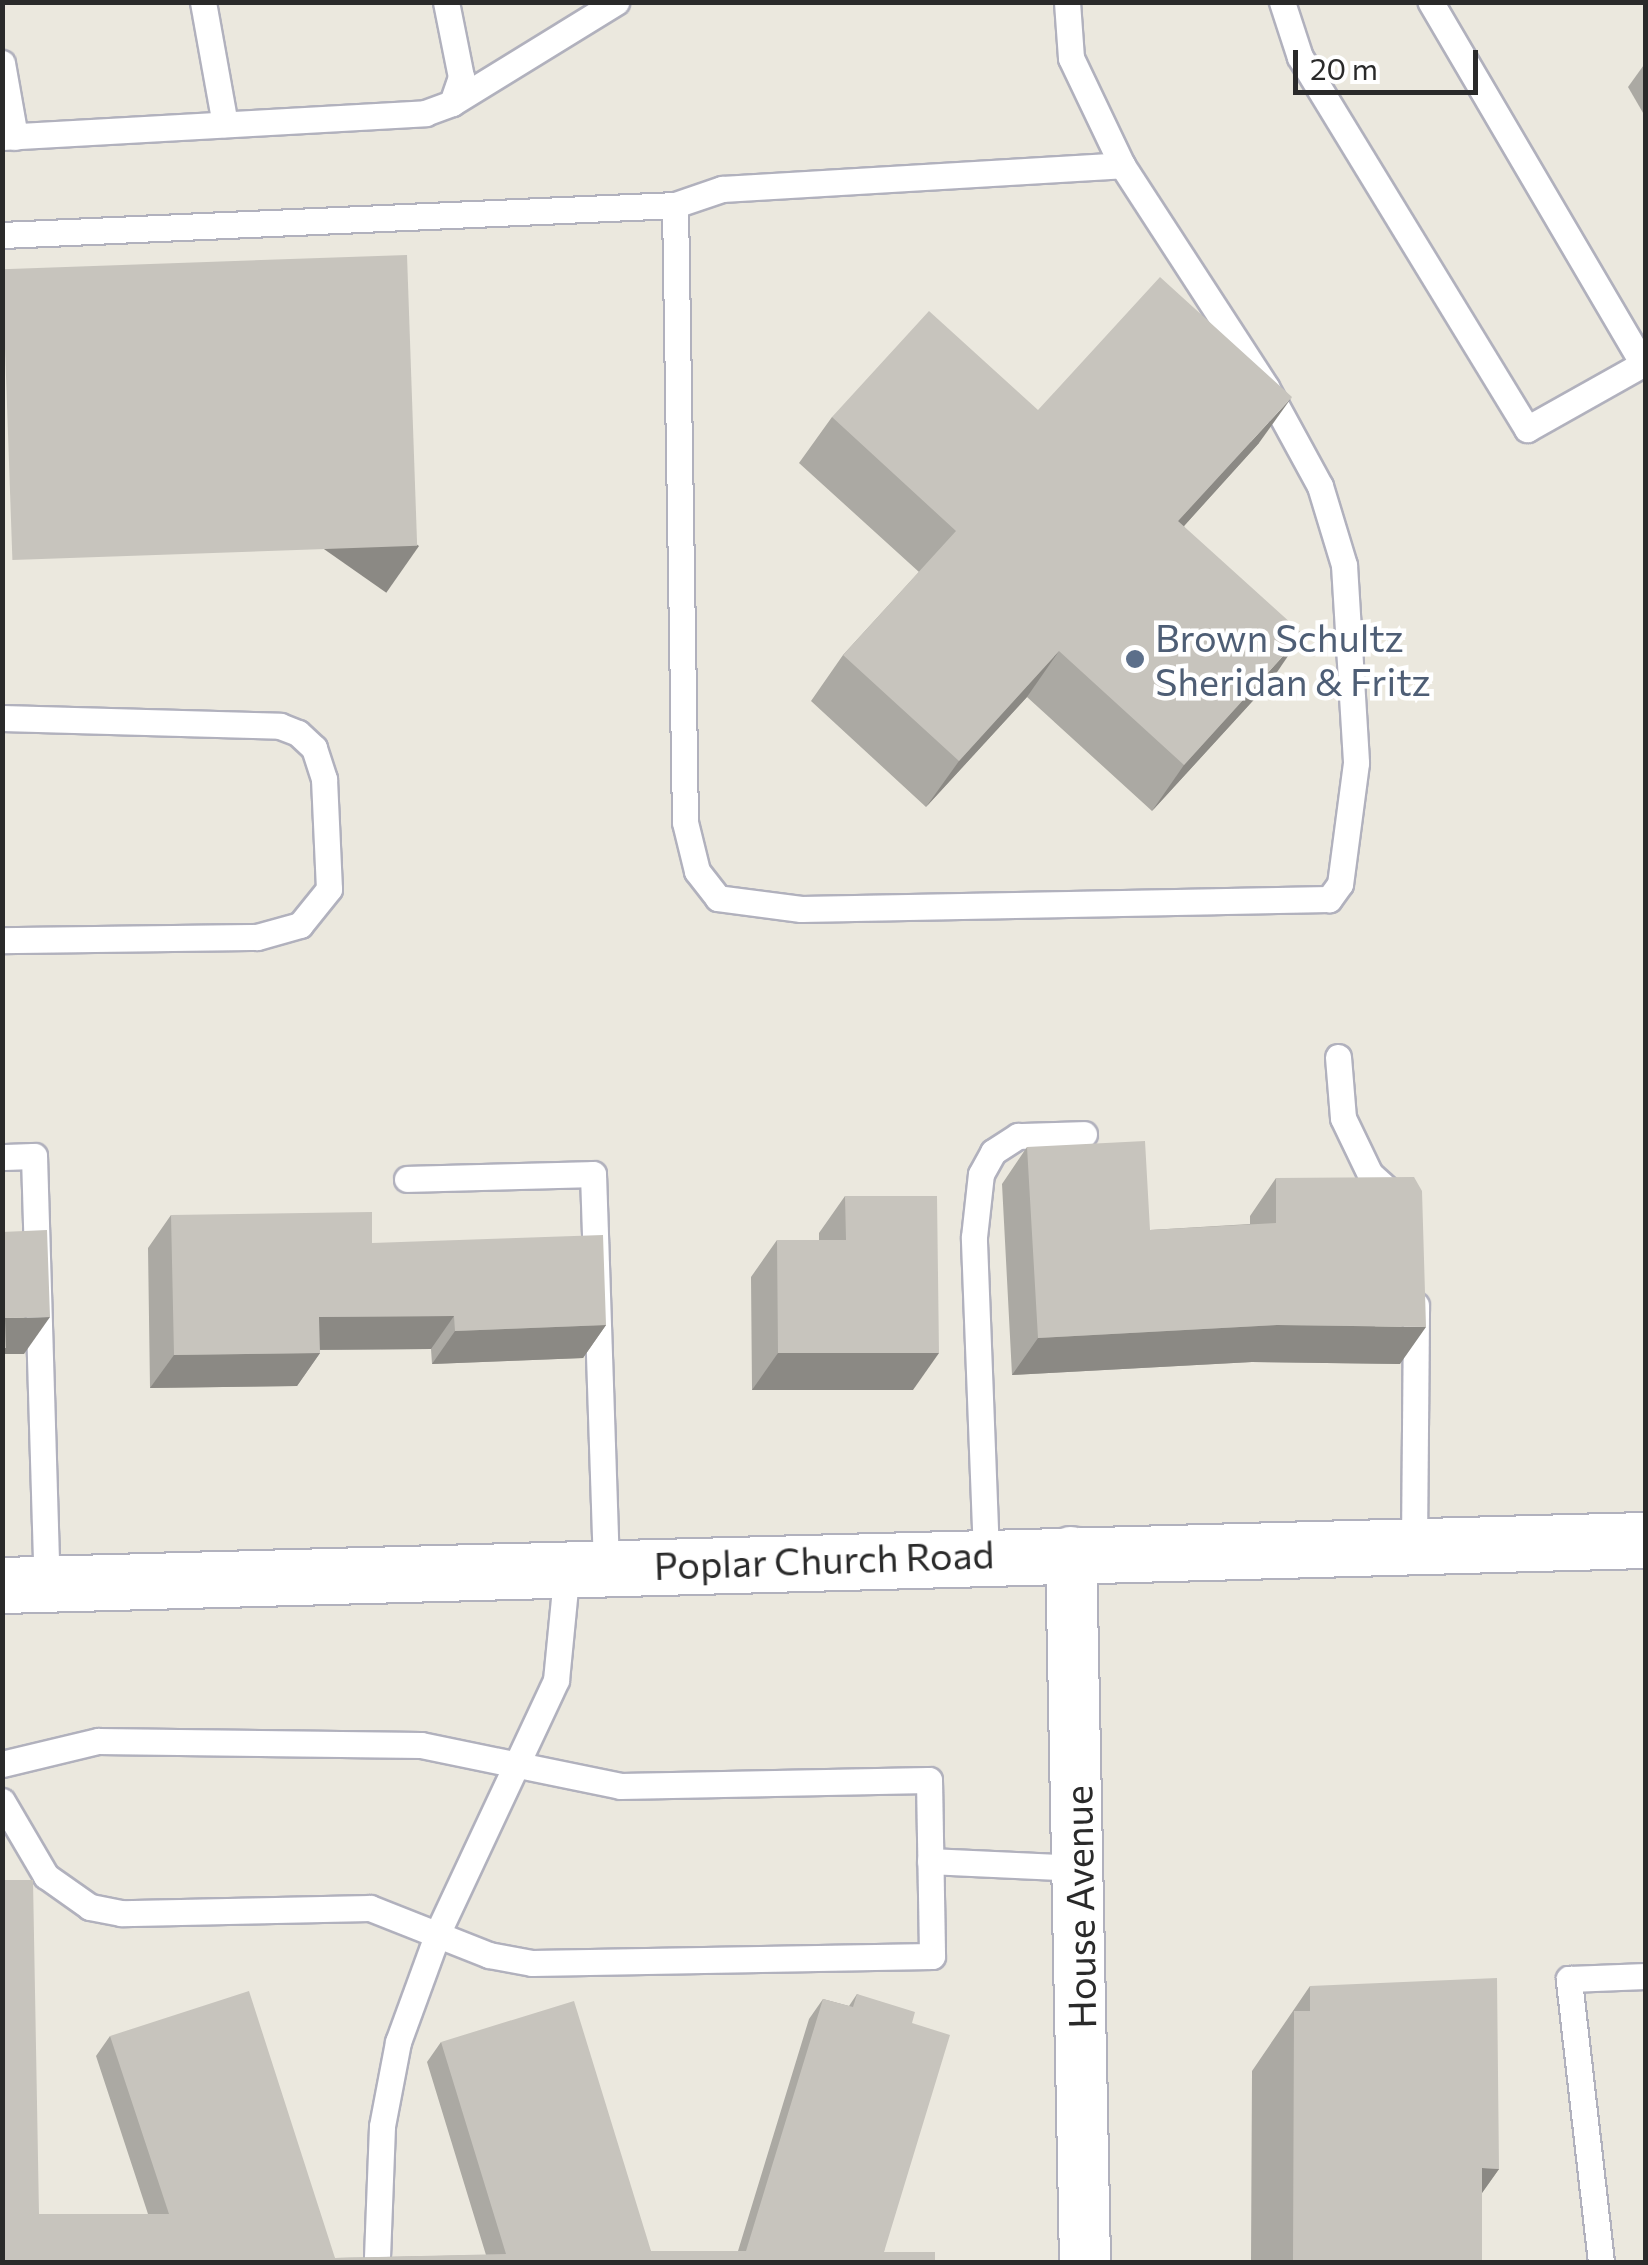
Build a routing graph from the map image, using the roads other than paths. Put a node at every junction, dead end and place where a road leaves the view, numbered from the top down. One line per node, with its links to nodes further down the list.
1 (203, 2): 9 (lane)
2 (446, 2): 8 (lane)
3 (616, 2): 8 (lane)
4 (1067, 2): 11 (lane)
5 (1282, 2): 6 (lane)
6 (1431, 2)
7 (2, 63): 10 (lane)
8 (452, 103): 9 (lane)
9 (225, 124): 10 (lane)
10 (9, 137)
11 (1122, 166): 12 (lane); 12 (lane)
12 (675, 205): 13 (lane)
13 (2, 234)
14 (2, 718): 15 (lane)
15 (2, 940)
16 (1338, 1057): 20 (lane)
17 (1084, 1134): 25 (lane)
18 (2, 1157): 27 (lane)
19 (406, 1179): 26 (lane)
20 (1412, 1224)
21 (1415, 1282): 23 (lane)
22 (1646, 1540): 23 (street, Poplar Church Road)
23 (1414, 1544): 24 (street, Poplar Church Road)
24 (1071, 1552): 25 (street, Poplar Church Road); 32 (street, House Avenue)
25 (986, 1554): 26 (street, Poplar Church Road)
26 (587, 1566): 27 (street, Poplar Church Road); 29 (lane)
27 (25, 1585)
28 (2, 1764): 29 (lane)
29 (518, 1766): 31 (lane); 33 (lane)
30 (2, 1801): 33 (lane)
31 (930, 1861): 32 (lane); 33 (lane)
32 (1079, 1868): 36 (street, House Avenue)
33 (439, 1930): 35 (lane)
34 (1646, 1976): 37 (lane)
35 (377, 2258)
36 (1085, 2262)
37 (1601, 2262)

